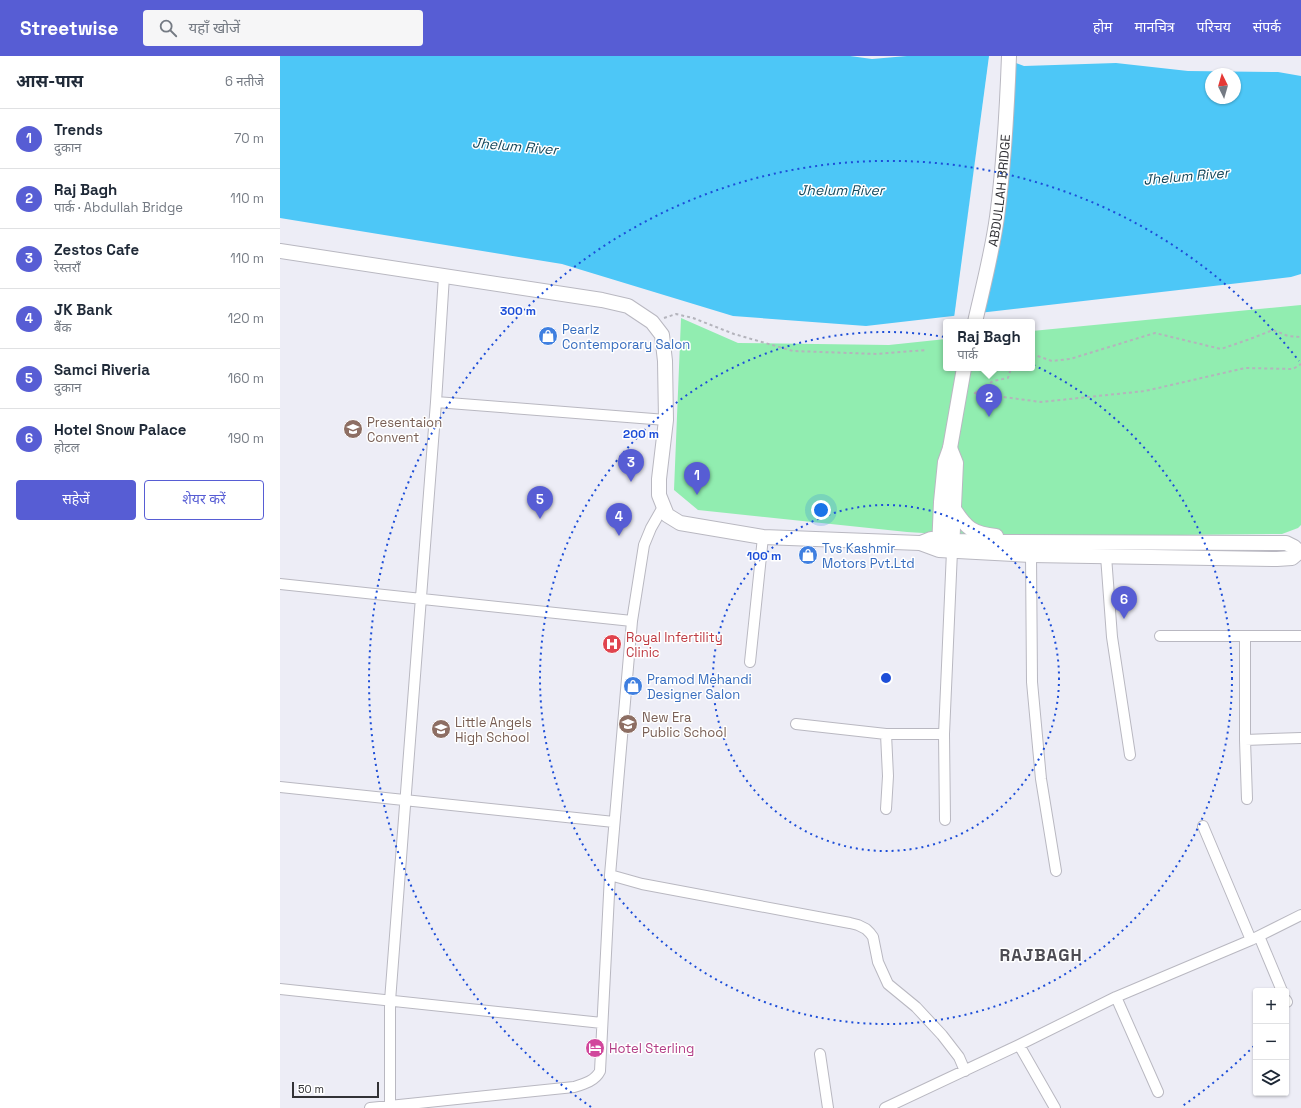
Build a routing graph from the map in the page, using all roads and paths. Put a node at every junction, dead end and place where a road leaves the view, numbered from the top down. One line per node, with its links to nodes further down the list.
1 (1009, 56): 4 (main road, ABDULLAH BRIDGE)
2 (280, 251): 3 (main road)
3 (444, 276): 5 (main road); 12 (street)
4 (976, 319)
5 (652, 322): 7 (path); 13 (main road)
6 (1301, 337): 8 (path)
7 (926, 350)
8 (1035, 355)
9 (1301, 364): 11 (path)
10 (963, 371): 14 (main road)
11 (1009, 371)
12 (436, 402): 13 (street); 24 (street)
13 (666, 420): 15 (main road)
14 (951, 441): 16 (main road); 19 (main road)
15 (663, 507): 17 (main road); 25 (street)
16 (954, 509): 18 (main road); 19 (main road)
17 (763, 537): 19 (main road); 29 (street)
18 (1066, 543): 19 (main road); 20 (main road)
19 (946, 546): 21 (main road); 32 (street)
20 (1300, 552): 22 (main road)
21 (1031, 555): 22 (main road); 43 (street)
22 (1106, 556): 35 (street)
23 (280, 584): 24 (street)
24 (420, 598): 25 (street); 38 (street)
25 (632, 621): 41 (street)
26 (1160, 636): 27 (street)
27 (1245, 636): 28 (street); 34 (street)
28 (1301, 636)
29 (750, 662)
30 (796, 724): 31 (street)
31 (886, 734): 32 (street); 39 (street)
32 (944, 734): 40 (street)
33 (1301, 738): 34 (street)
34 (1245, 740): 37 (street)
35 (1130, 755)
36 (280, 787): 38 (street)
37 (1247, 798)
38 (405, 800): 41 (street); 50 (street)
39 (886, 808)
40 (945, 820)
41 (614, 822): 44 (street)
42 (1203, 826): 46 (street)
43 (1056, 871)
44 (610, 875): 51 (street); 54 (street)
45 (1301, 915): 46 (street)
46 (1255, 938): 47 (street); 49 (street)
47 (1280, 988)
48 (280, 989): 50 (street)
49 (1116, 997): 52 (street); 55 (street)
50 (390, 1001): 51 (street); 57 (street)
51 (602, 1023): 56 (street)
52 (1019, 1045): 54 (street); 61 (street)
53 (820, 1054): 60 (street)
54 (965, 1071): 58 (street)
55 (1158, 1092)
56 (442, 1104): 57 (street)
57 (390, 1106): 59 (street)
58 (891, 1107)
59 (370, 1108)
60 (828, 1108)
61 (1055, 1108)

